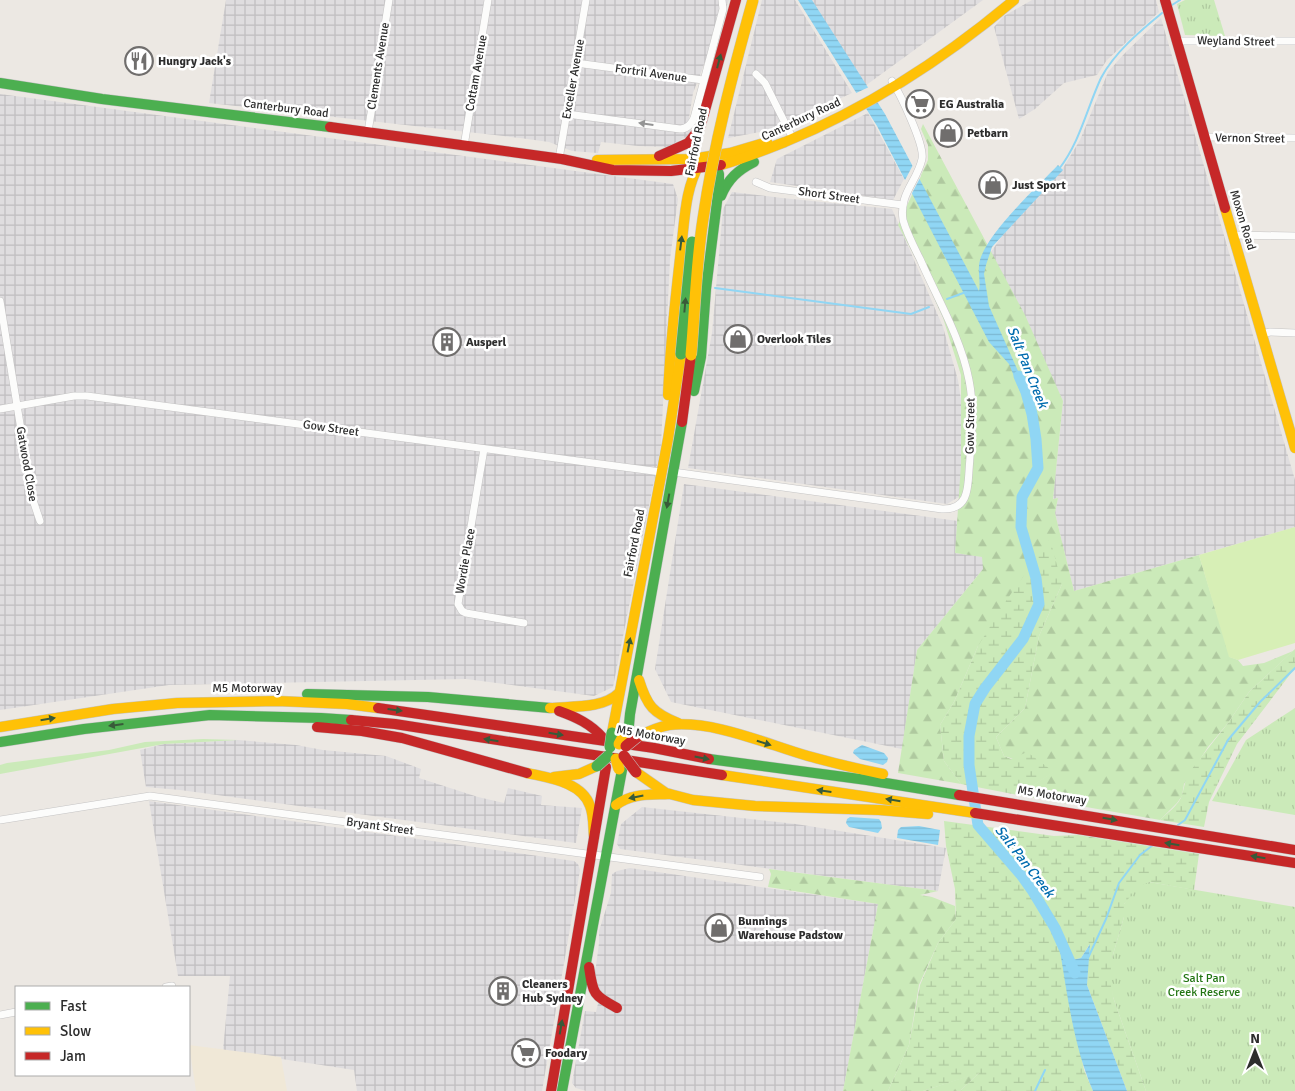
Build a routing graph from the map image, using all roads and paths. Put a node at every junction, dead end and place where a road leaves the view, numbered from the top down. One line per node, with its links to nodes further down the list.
1 (389, 0): 20 (street, Clements Avenue)
2 (488, 0): 25 (street, Cottam Avenue)
3 (586, 0): 13 (street, Exceller Avenue)
4 (722, 0): 15 (street, Fortril Avenue)
5 (736, 0): 27 (main road, one-way to 5)
6 (744, 0): 40 (main road, Fairford Road, one-way to 6, bridge)
7 (753, 0): 40 (main road, Fairford Road, bridge)
8 (1002, 0): 17 (main road, Canterbury Road)
9 (1014, 0): 17 (main road, Canterbury Road)
10 (1165, 0): 11 (main road, Moxon Road)
11 (1176, 41): 12 (street, Weyland Street); 22 (main road, Moxon Road)
12 (1295, 41)
13 (576, 63): 15 (street, Fortril Avenue); 19 (street, Exceller Avenue)
14 (756, 74): 21 (street)
15 (703, 80): 19 (street, one-way to 19)
16 (0, 83): 20 (main road, Canterbury Road)
17 (894, 84): 18 (main road, Canterbury Road); 32 (street, Gow Street)
18 (859, 102): 21 (main road, Canterbury Road); 24 (main road, Canterbury Road)
19 (567, 114): 26 (street, Exceller Avenue)
20 (368, 132): 25 (main road, Canterbury Road)
21 (790, 133): 28 (main road, Canterbury Road)
22 (1204, 137): 23 (street, Vernon Street); 35 (main road, Moxon Road)
23 (1295, 138)
24 (778, 145): 28 (main road, Canterbury Road); 33 (main road)
25 (464, 146): 26 (main road, Canterbury Road)
26 (564, 160): 27 (main road, Canterbury Road); 30 (main road, Canterbury Road)
27 (649, 160): 28 (main road, Canterbury Road)
28 (711, 160): 29 (main road, Canterbury Road); 33 (main road)
29 (696, 169): 30 (main road, Canterbury Road); 34 (main road)
30 (669, 171): 34 (main road)
31 (756, 182): 32 (street, Short Street)
32 (903, 205): 47 (street, Gow Street)
33 (716, 210): 43 (main road)
34 (685, 216): 44 (main road, one-way to 34)
35 (1233, 235): 36 (street); 39 (main road, Moxon Road)
36 (1295, 236)
37 (0, 301): 41 (street, Gatwood Close)
38 (1295, 332): 39 (street)
39 (1262, 334): 45 (main road, Moxon Road)
40 (686, 354): 43 (main road, Fairford Road); 44 (main road, Fairford Road)
41 (17, 406): 42 (street, Gow Street); 46 (street, Gow Street); 48 (street, Gatwood Close)
42 (0, 409)
43 (682, 418): 47 (main road, Fairford Road)
44 (668, 439): 47 (main road, Fairford Road)
45 (1294, 441)
46 (484, 448): 47 (street, Gow Street); 49 (street, Wordie Place)
47 (667, 472): 50 (main road, Fairford Road, one-way to 50); 51 (main road, Fairford Road, one-way to 47)
48 (40, 521)
49 (524, 623)
50 (638, 676): 55 (main road); 58 (main road, Fairford Road)
51 (619, 693): 53 (main road); 58 (main road, Fairford Road)
52 (200, 702): 53 (main road); 56 (main road, M5 Motorway, one-way to 52); 60 (main road, M5 Motorway, one-way to 60)
53 (550, 708): 58 (main road)
54 (164, 720): 57 (main road, one-way to 57); 59 (main road); 63 (main road, one-way to 54)
55 (683, 725): 58 (main road); 60 (main road, one-way to 60)
56 (0, 727)
57 (0, 742)
58 (617, 751): 59 (main road); 61 (main road, bridge); 62 (main road); 65 (main road); 67 (main road)
59 (546, 776): 65 (main road)
60 (917, 785): 66 (main road, M5 Motorway, one-way to 66)
61 (669, 794): 62 (main road, one-way to 62); 63 (main road)
62 (616, 805): 67 (main road)
63 (914, 808): 68 (main road, one-way to 63)
64 (0, 820): 67 (street, Bryant Street)
65 (594, 837): 67 (main road)
66 (1295, 850)
67 (599, 855): 69 (street, Bryant Street); 70 (main road); 74 (main road, one-way to 67)
68 (1295, 863)
69 (760, 877)
70 (586, 955): 71 (main road); 75 (main road)
71 (617, 1008)
72 (15, 1012): 73 (street)
73 (0, 1015)
74 (550, 1091)
75 (563, 1091)

